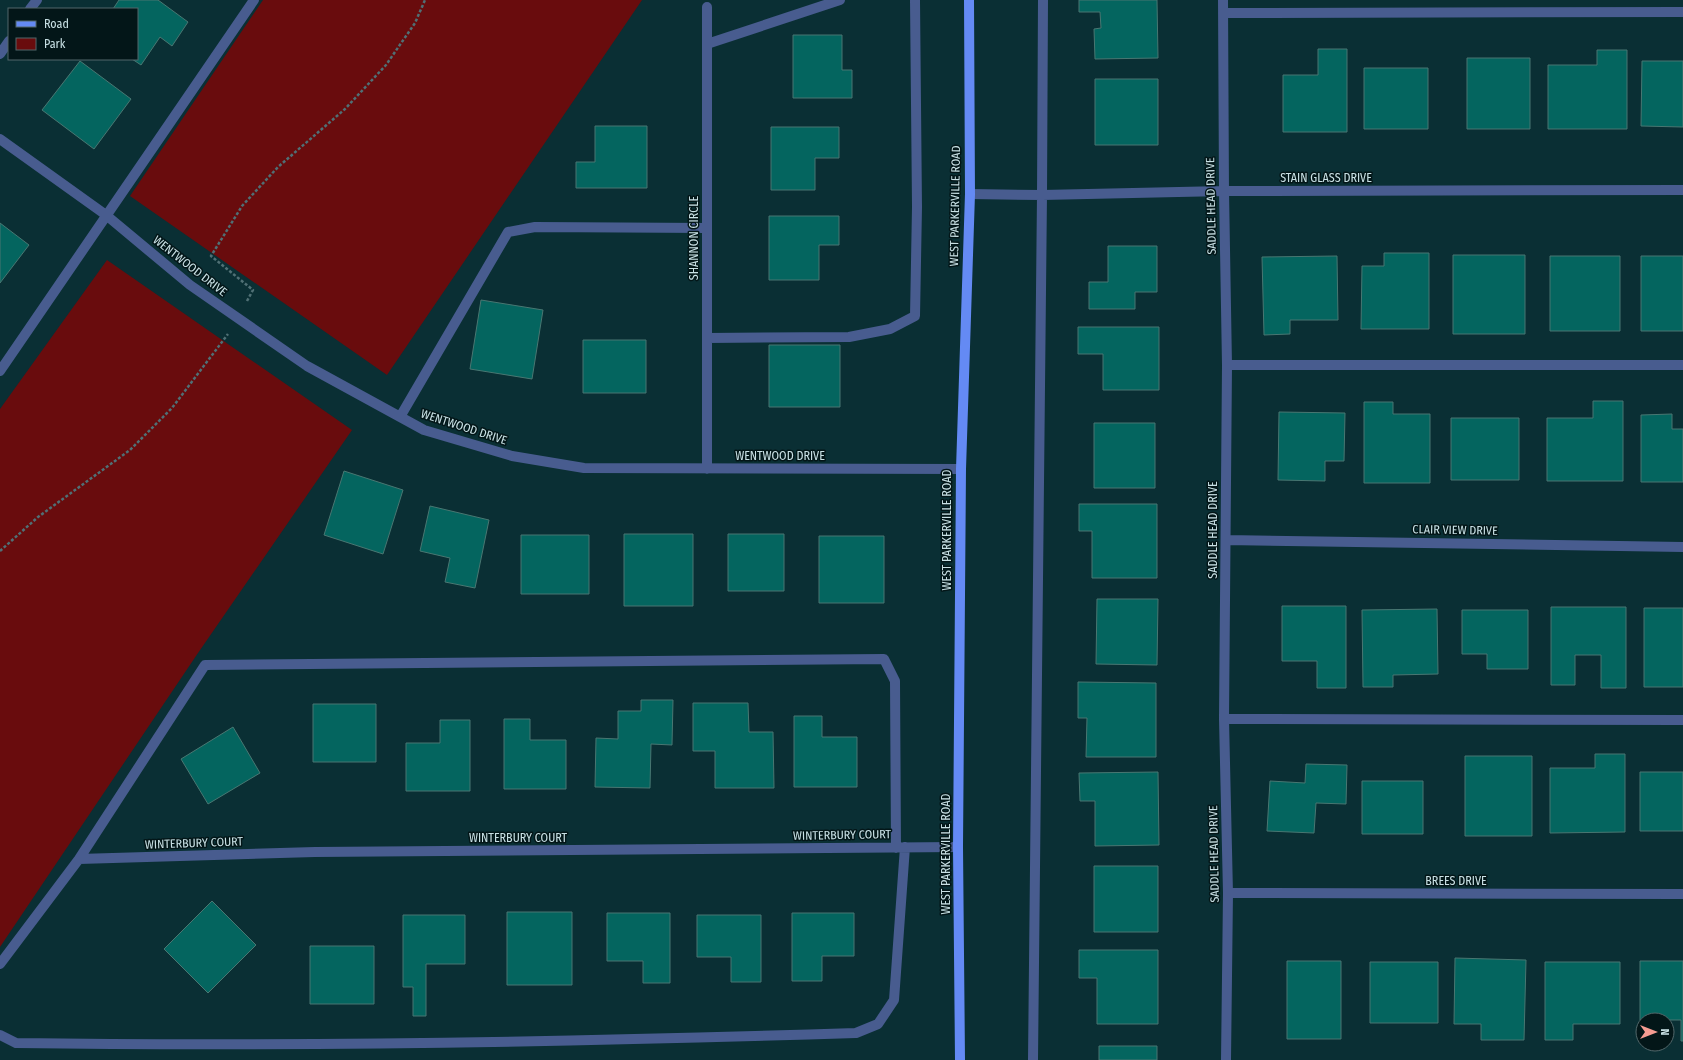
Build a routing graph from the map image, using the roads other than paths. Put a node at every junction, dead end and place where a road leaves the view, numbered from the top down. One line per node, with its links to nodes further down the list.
1 (254, 0): 18 (street)
2 (840, 0): 11 (street)
3 (915, 0): 20 (street)
4 (969, 0): 16 (main road, WEST PARKERVILLE ROAD)
5 (1043, 0): 17 (street)
6 (1223, 0): 9 (street, SADDLE HEAD DRIVE)
7 (707, 7): 11 (street, SHANNON CIRCLE)
8 (1683, 12): 9 (street)
9 (1223, 13): 15 (street, SADDLE HEAD DRIVE)
10 (8, 42): 12 (street)
11 (707, 44): 19 (street, SHANNON CIRCLE)
12 (0, 54)
13 (0, 140): 18 (street, WENTWOOD DRIVE)
14 (1683, 190): 15 (street, STAIN GLASS DRIVE)
15 (1224, 191): 17 (street, STAIN GLASS DRIVE); 21 (street, SADDLE HEAD DRIVE)
16 (970, 194): 17 (street, STAIN GLASS DRIVE); 26 (main road, WEST PARKERVILLE ROAD)
17 (1042, 194): 39 (street)
18 (106, 215): 23 (street); 24 (street, WENTWOOD DRIVE)
19 (707, 228): 20 (street, SHANNON CIRCLE); 24 (street)
20 (707, 338): 25 (street, SHANNON CIRCLE)
21 (1227, 364): 22 (street); 27 (street, SADDLE HEAD DRIVE)
22 (1683, 365)
23 (0, 371)
24 (400, 418): 25 (street, WENTWOOD DRIVE)
25 (707, 469): 26 (street, WENTWOOD DRIVE)
26 (961, 469): 32 (main road, WEST PARKERVILLE ROAD)
27 (1226, 540): 28 (street, CLAIR VIEW DRIVE); 29 (street, SADDLE HEAD DRIVE)
28 (1683, 547)
29 (1224, 719): 30 (street); 34 (street, SADDLE HEAD DRIVE)
30 (1683, 720)
31 (900, 847): 32 (street, WINTERBURY COURT); 33 (street, WINTERBURY COURT); 33 (street); 37 (street)
32 (958, 847): 38 (main road, WEST PARKERVILLE ROAD)
33 (78, 859): 36 (street)
34 (1228, 893): 35 (street, BREES DRIVE); 40 (street, SADDLE HEAD DRIVE)
35 (1683, 894)
36 (0, 964)
37 (0, 1035)
38 (960, 1060)
39 (1033, 1060)
40 (1226, 1060)

